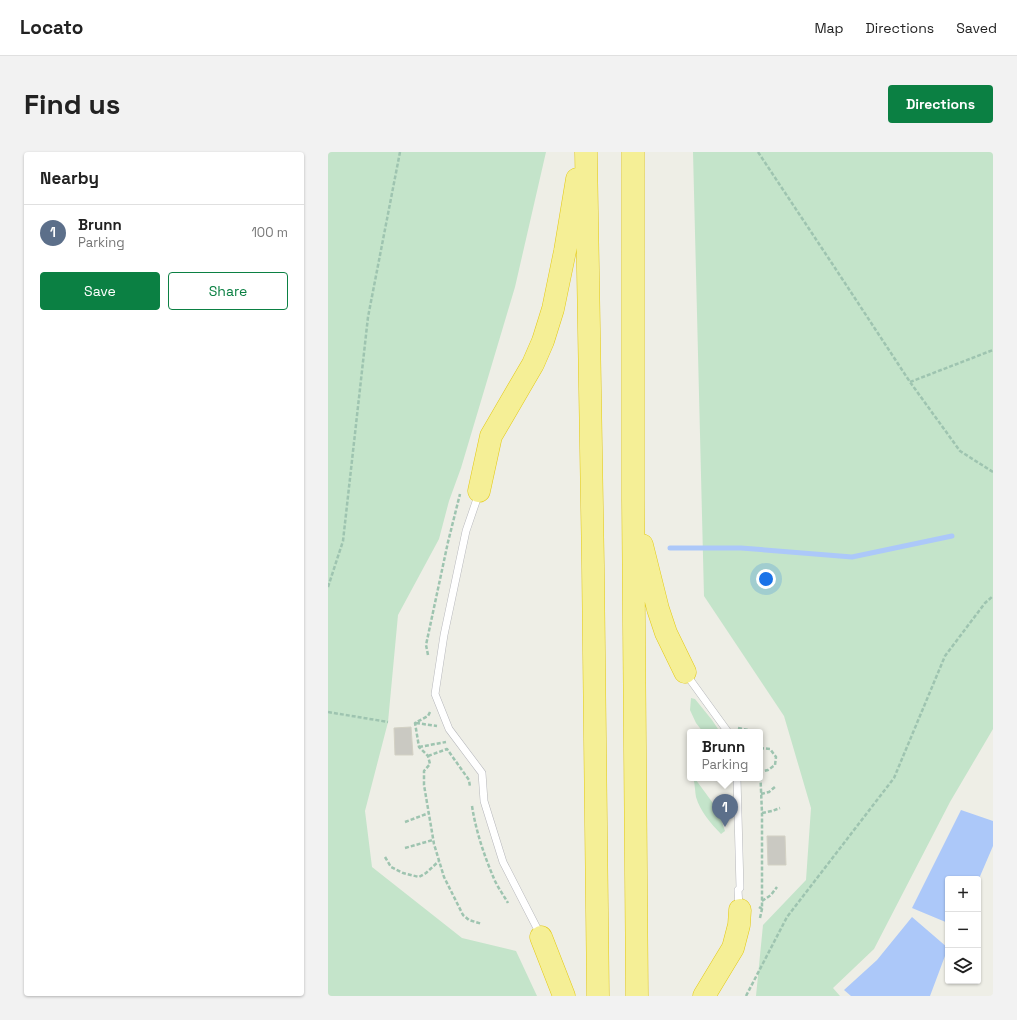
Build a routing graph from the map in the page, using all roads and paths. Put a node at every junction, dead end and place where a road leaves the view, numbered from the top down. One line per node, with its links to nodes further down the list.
1 (400, 152): 11 (path)
2 (581, 152): 9 (highway)
3 (586, 152): 42 (highway)
4 (633, 152): 10 (highway)
5 (758, 152): 7 (path)
6 (993, 350): 7 (path)
7 (910, 382): 8 (path)
8 (993, 472)
9 (479, 491): 17 (lane)
10 (633, 499): 13 (highway); 43 (highway)
11 (328, 587)
12 (993, 596): 45 (path)
13 (685, 672): 18 (lane)
14 (328, 712): 15 (path)
15 (388, 722)
16 (416, 723): 17 (path)
17 (449, 729): 40 (lane)
18 (726, 729)
19 (448, 742): 20 (path)
20 (418, 747)
21 (763, 748): 24 (path)
22 (447, 749): 23 (path)
23 (428, 756)
24 (763, 771)
25 (737, 781): 38 (lane)
26 (760, 781): 28 (path)
27 (776, 786): 28 (path)
28 (761, 794): 30 (path)
29 (780, 808): 30 (path)
30 (762, 813): 39 (path)
31 (429, 814): 32 (path)
32 (405, 822)
33 (433, 840): 34 (path)
34 (405, 848)
35 (385, 857): 36 (path)
36 (439, 861)
37 (777, 886): 39 (path)
38 (739, 900): 39 (path); 44 (highway)
39 (762, 901)
40 (541, 937): 41 (highway)
41 (564, 996)
42 (598, 996)
43 (637, 996)
44 (704, 996)
45 (746, 996)

